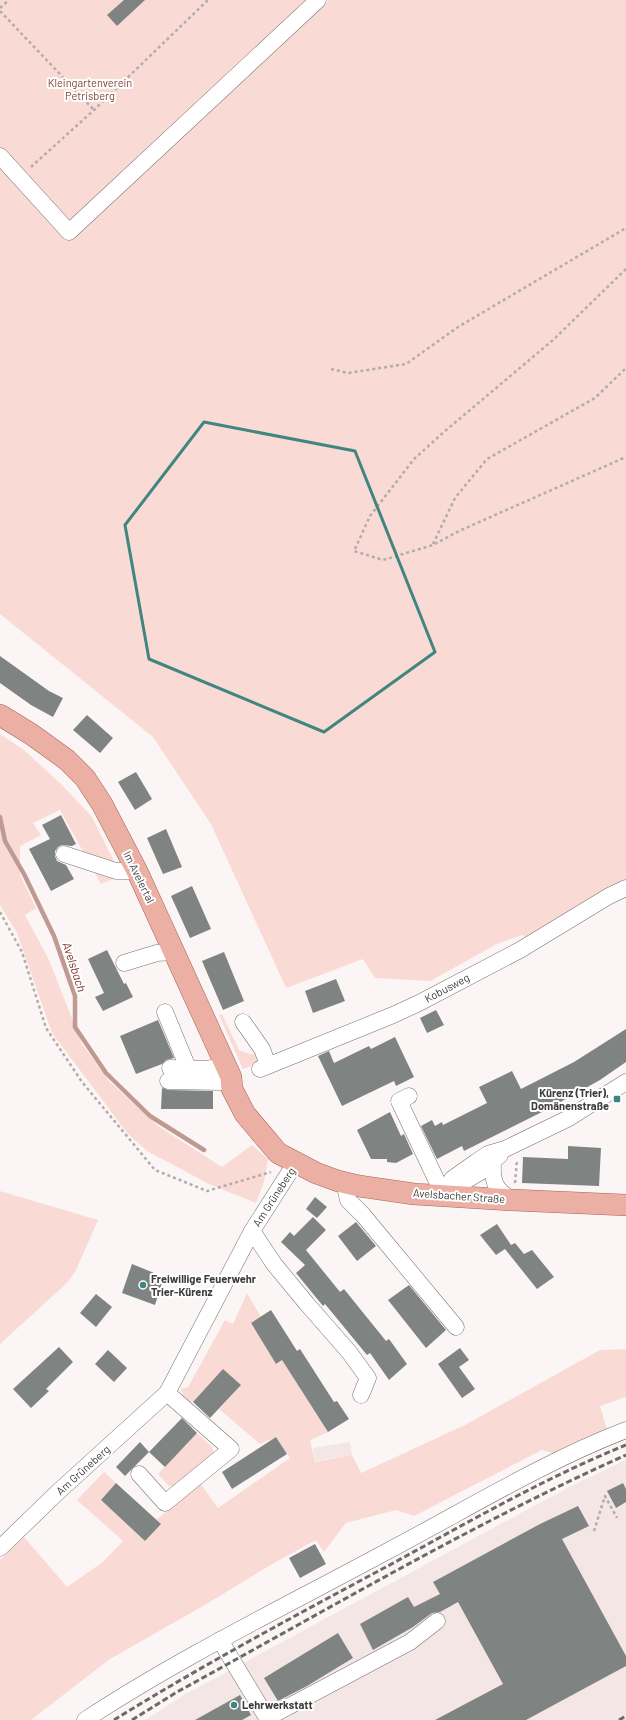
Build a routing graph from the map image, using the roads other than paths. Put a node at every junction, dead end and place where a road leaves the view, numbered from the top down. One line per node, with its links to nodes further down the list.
1 (318, 0): 2 (street)
2 (0, 156)
3 (0, 715): 5 (main road, Im Avelertal)
4 (64, 854): 5 (street)
5 (137, 871): 7 (main road, Im Avelertal)
6 (626, 888): 10 (street, Kobusweg)
7 (173, 952): 8 (street); 12 (main road, Im Avelertal)
8 (124, 963)
9 (165, 1012): 11 (street)
10 (243, 1022)
11 (188, 1068): 12 (street); 12 (street)
12 (229, 1071): 17 (main road, Im Avelertal)
13 (626, 1082): 15 (street)
14 (409, 1096): 19 (street)
15 (511, 1152): 16 (street); 19 (street)
16 (493, 1161): 19 (street); 20 (street)
17 (296, 1162): 18 (main road, Avelsbacher Straße); 22 (street, Am Grüneberg)
18 (344, 1182): 19 (main road, Avelsbacher Straße); 23 (street)
19 (443, 1194): 20 (main road, Avelsbacher Straße)
20 (514, 1194): 21 (main road, Avelsbacher Straße)
21 (626, 1205)
22 (252, 1231): 24 (street, Am Grüneberg); 25 (street, Am Grüneberg)
23 (456, 1327)
24 (167, 1393): 27 (street); 28 (street, Am Grüneberg)
25 (361, 1395)
26 (626, 1430): 30 (street)
27 (139, 1474)
28 (0, 1548)
29 (437, 1621): 30 (street)
30 (220, 1640): 31 (street)
31 (85, 1720)

